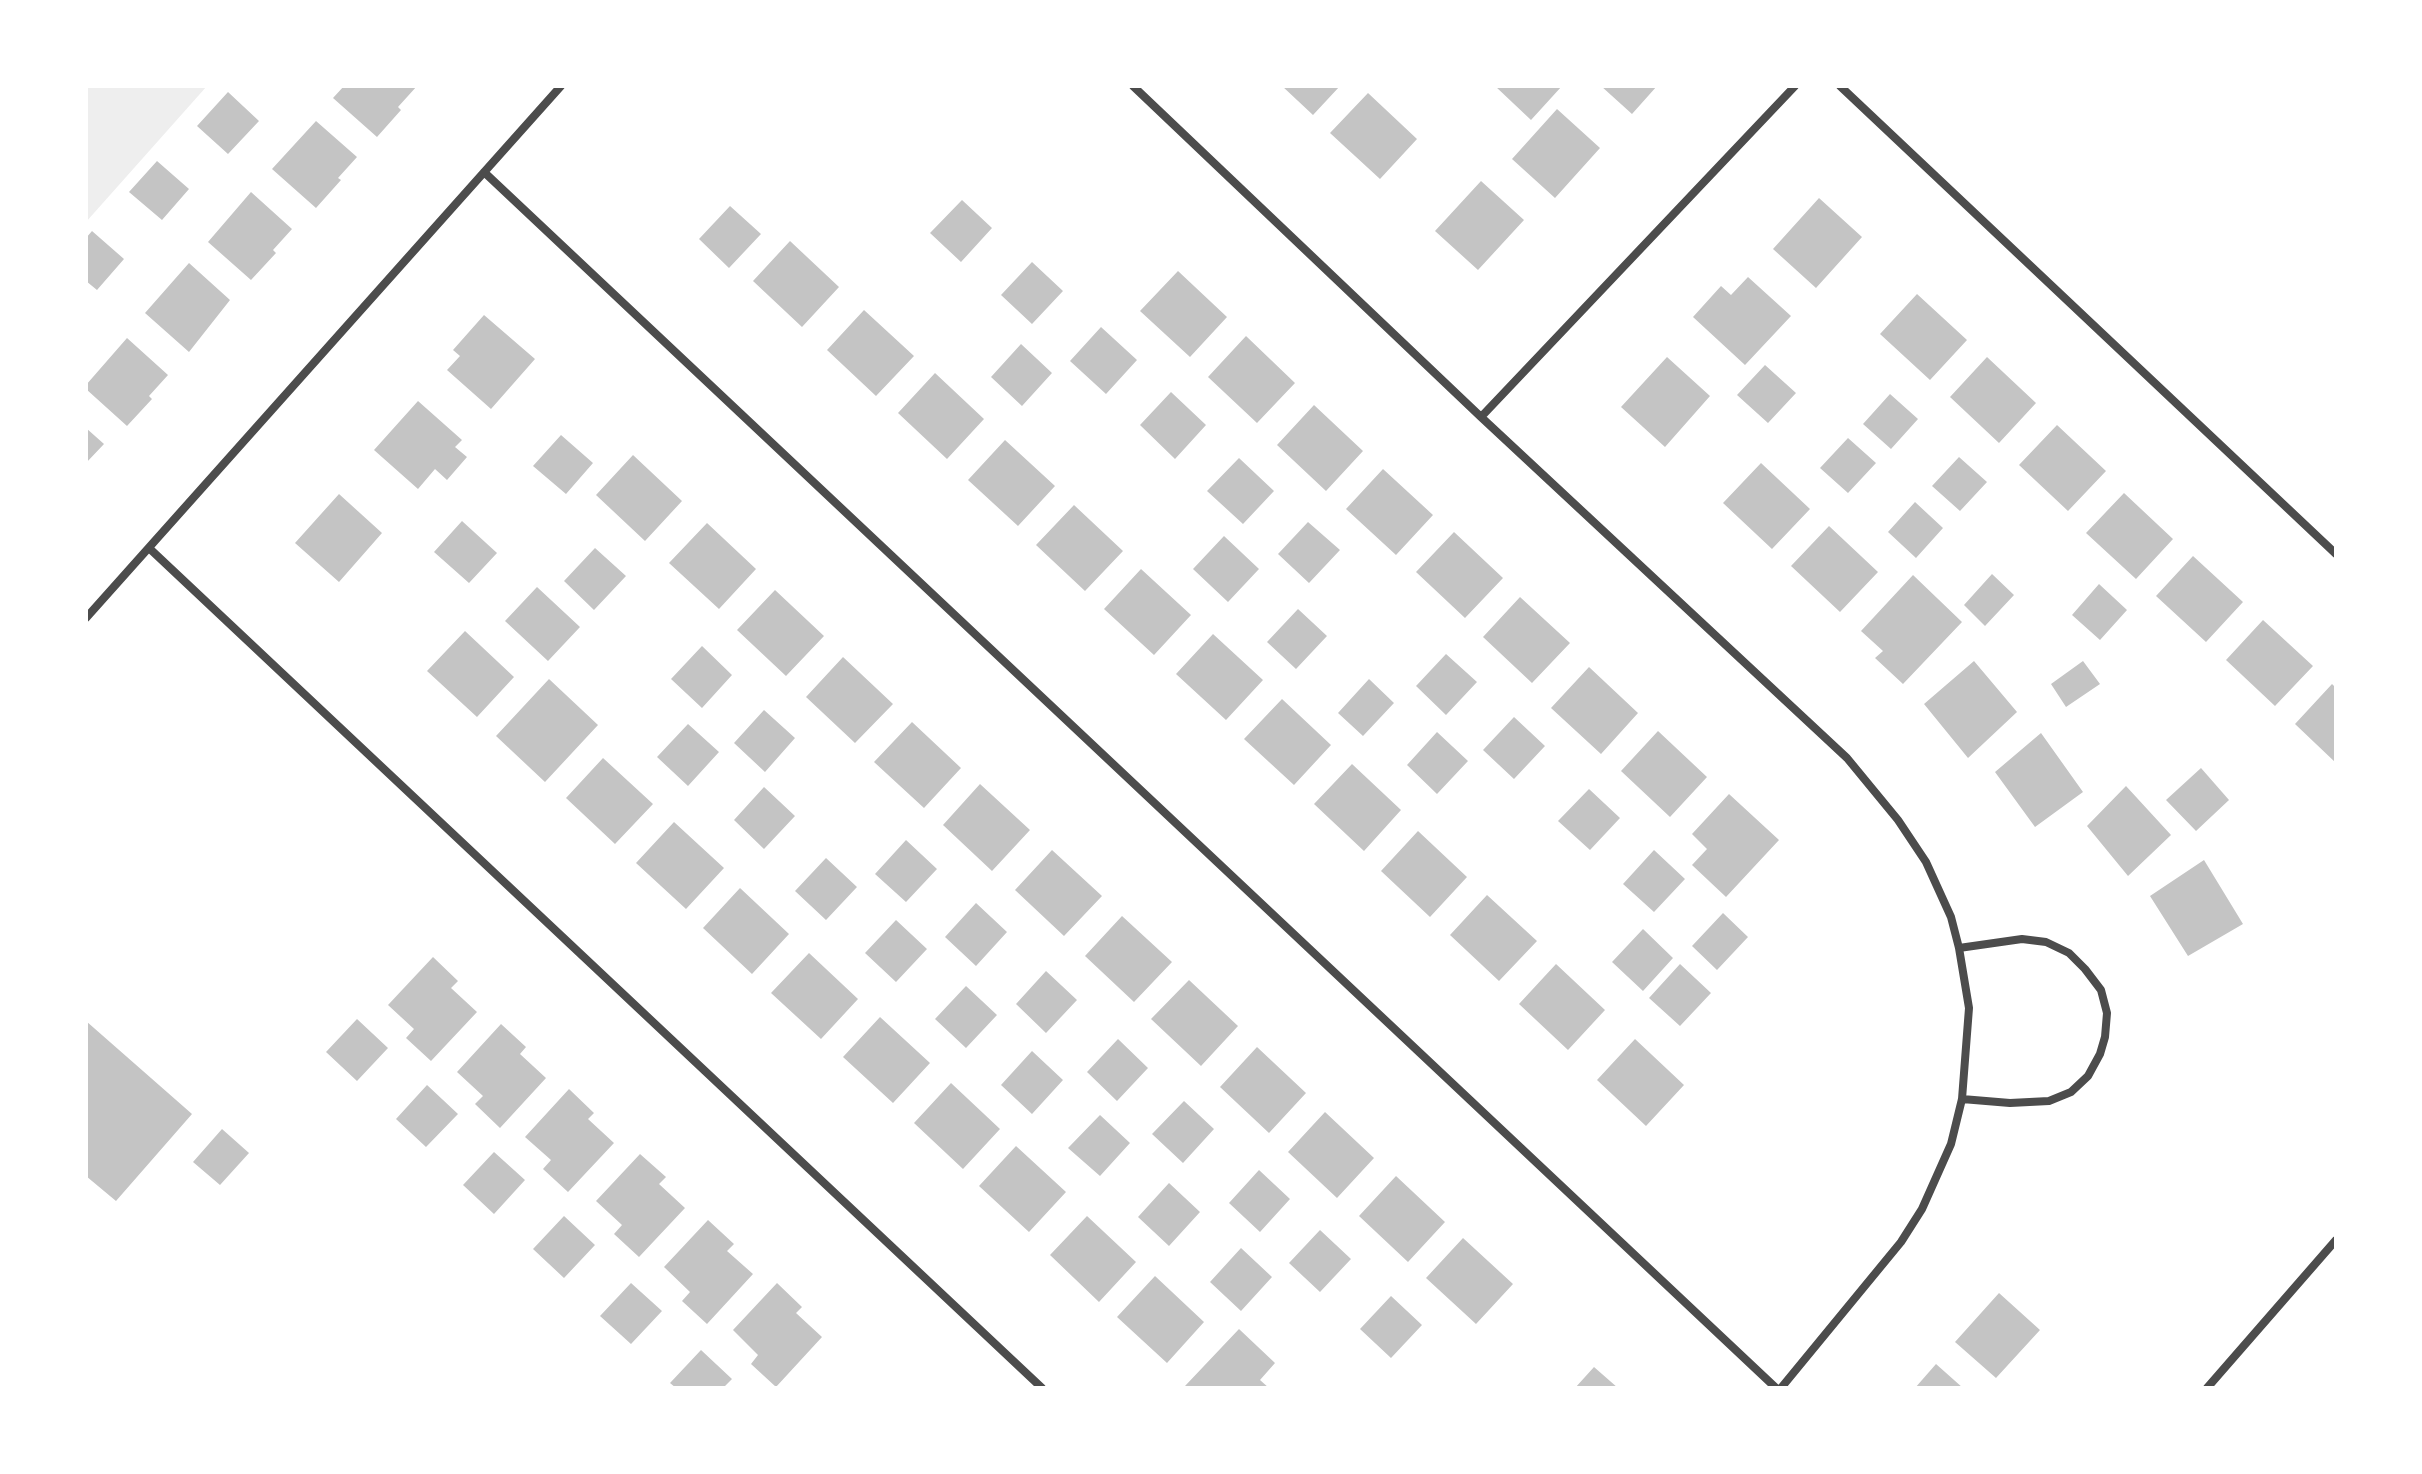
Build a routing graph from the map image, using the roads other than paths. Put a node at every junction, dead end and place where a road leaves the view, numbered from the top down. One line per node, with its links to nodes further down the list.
1 (561, 86): 5 (street)
2 (1133, 86): 6 (street)
3 (1795, 86): 6 (street)
4 (1840, 86): 8 (street)
5 (484, 172): 7 (street); 14 (street)
6 (1481, 417): 10 (street)
7 (149, 548): 9 (street); 13 (street)
8 (2336, 554)
9 (86, 618)
10 (1959, 948): 11 (street); 11 (street)
11 (1962, 1099): 14 (street)
12 (2336, 1240): 15 (street)
13 (1042, 1388)
14 (1778, 1388)
15 (2207, 1388)

